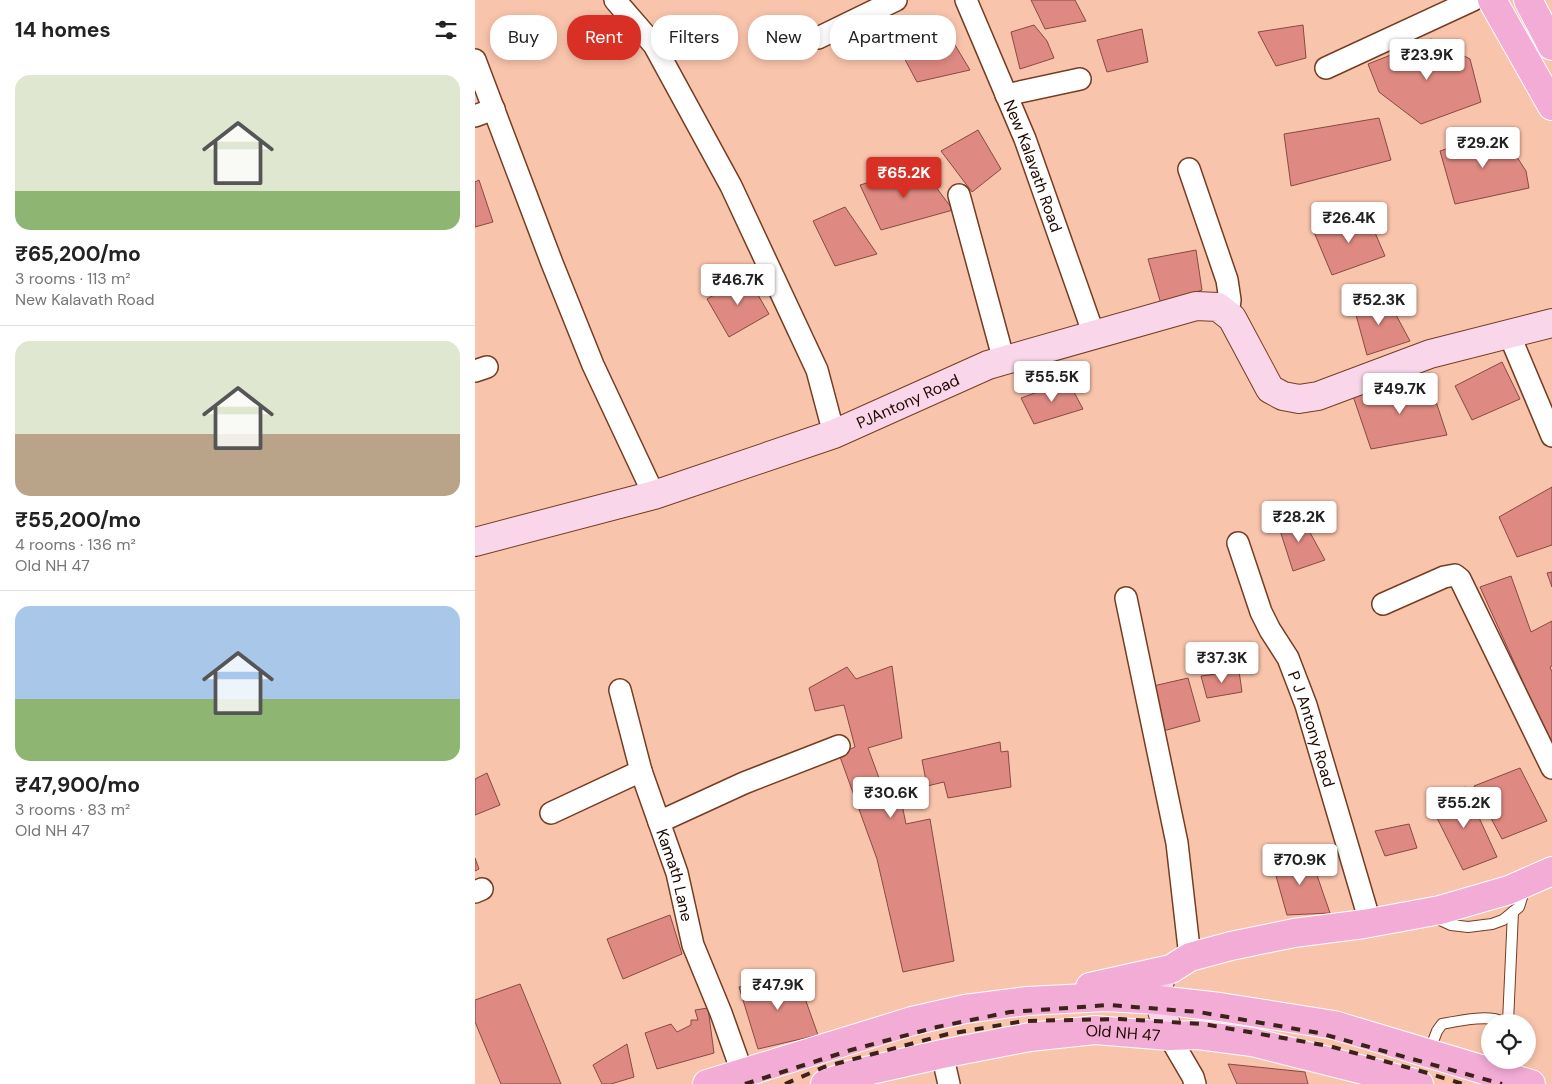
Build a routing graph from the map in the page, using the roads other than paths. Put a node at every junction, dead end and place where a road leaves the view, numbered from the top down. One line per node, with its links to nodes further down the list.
1 (615, 0): 22 (street)
2 (895, 0): 7 (street)
3 (966, 0): 12 (street, New Kalavath Road)
4 (1473, 0): 10 (street)
5 (1492, 0): 13 (main road)
6 (1528, 0): 8 (main road)
7 (820, 37)
8 (1552, 46)
9 (475, 60): 14 (street)
10 (1326, 68)
11 (1080, 79): 12 (street)
12 (1006, 95): 20 (street, New Kalavath Road)
13 (1552, 106)
14 (484, 113): 24 (street)
15 (1189, 169): 17 (street)
16 (959, 195): 21 (street)
17 (1228, 314): 19 (street); 20 (street, PJAntony Road)
18 (1552, 323): 19 (street)
19 (1509, 334): 23 (street)
20 (1095, 335): 21 (street, PJAntony Road)
21 (1004, 361): 22 (street, PJAntony Road)
22 (834, 434): 24 (street, PJAntony Road)
23 (1552, 436)
24 (654, 495): 25 (street, PJAntony Road)
25 (475, 542)
26 (1238, 543): 39 (street, P J Antony Road)
27 (1126, 598): 40 (street)
28 (1383, 604): 31 (street)
29 (620, 690): 32 (street, Kamath Lane)
30 (839, 746): 34 (street)
31 (1552, 768)
32 (641, 771): 33 (street); 34 (street, Kamath Lane)
33 (551, 813)
34 (659, 822): 48 (street, Kamath Lane)
35 (1552, 871): 36 (main road)
36 (1527, 882): 37 (main road); 38 (lane)
37 (1435, 910): 38 (lane); 39 (main road)
38 (1513, 912): 43 (lane)
39 (1370, 922): 40 (main road)
40 (1180, 963): 41 (street); 42 (main road)
41 (1158, 1000): 42 (main road); 45 (street); 46 (main road)
42 (1027, 1001): 48 (main road)
43 (1508, 1014)
44 (1481, 1019): 46 (lane)
45 (1169, 1036): 47 (main road, Old NH 47); 49 (main road, Old NH 47); 53 (street)
46 (1429, 1053): 55 (main road)
47 (942, 1054): 51 (main road, Old NH 47); 52 (street)
48 (742, 1072): 50 (main road)
49 (1346, 1074): 54 (main road, Old NH 47)
50 (707, 1084)
51 (825, 1084)
52 (949, 1084)
53 (1195, 1084)
54 (1419, 1084)
55 (1531, 1084)

